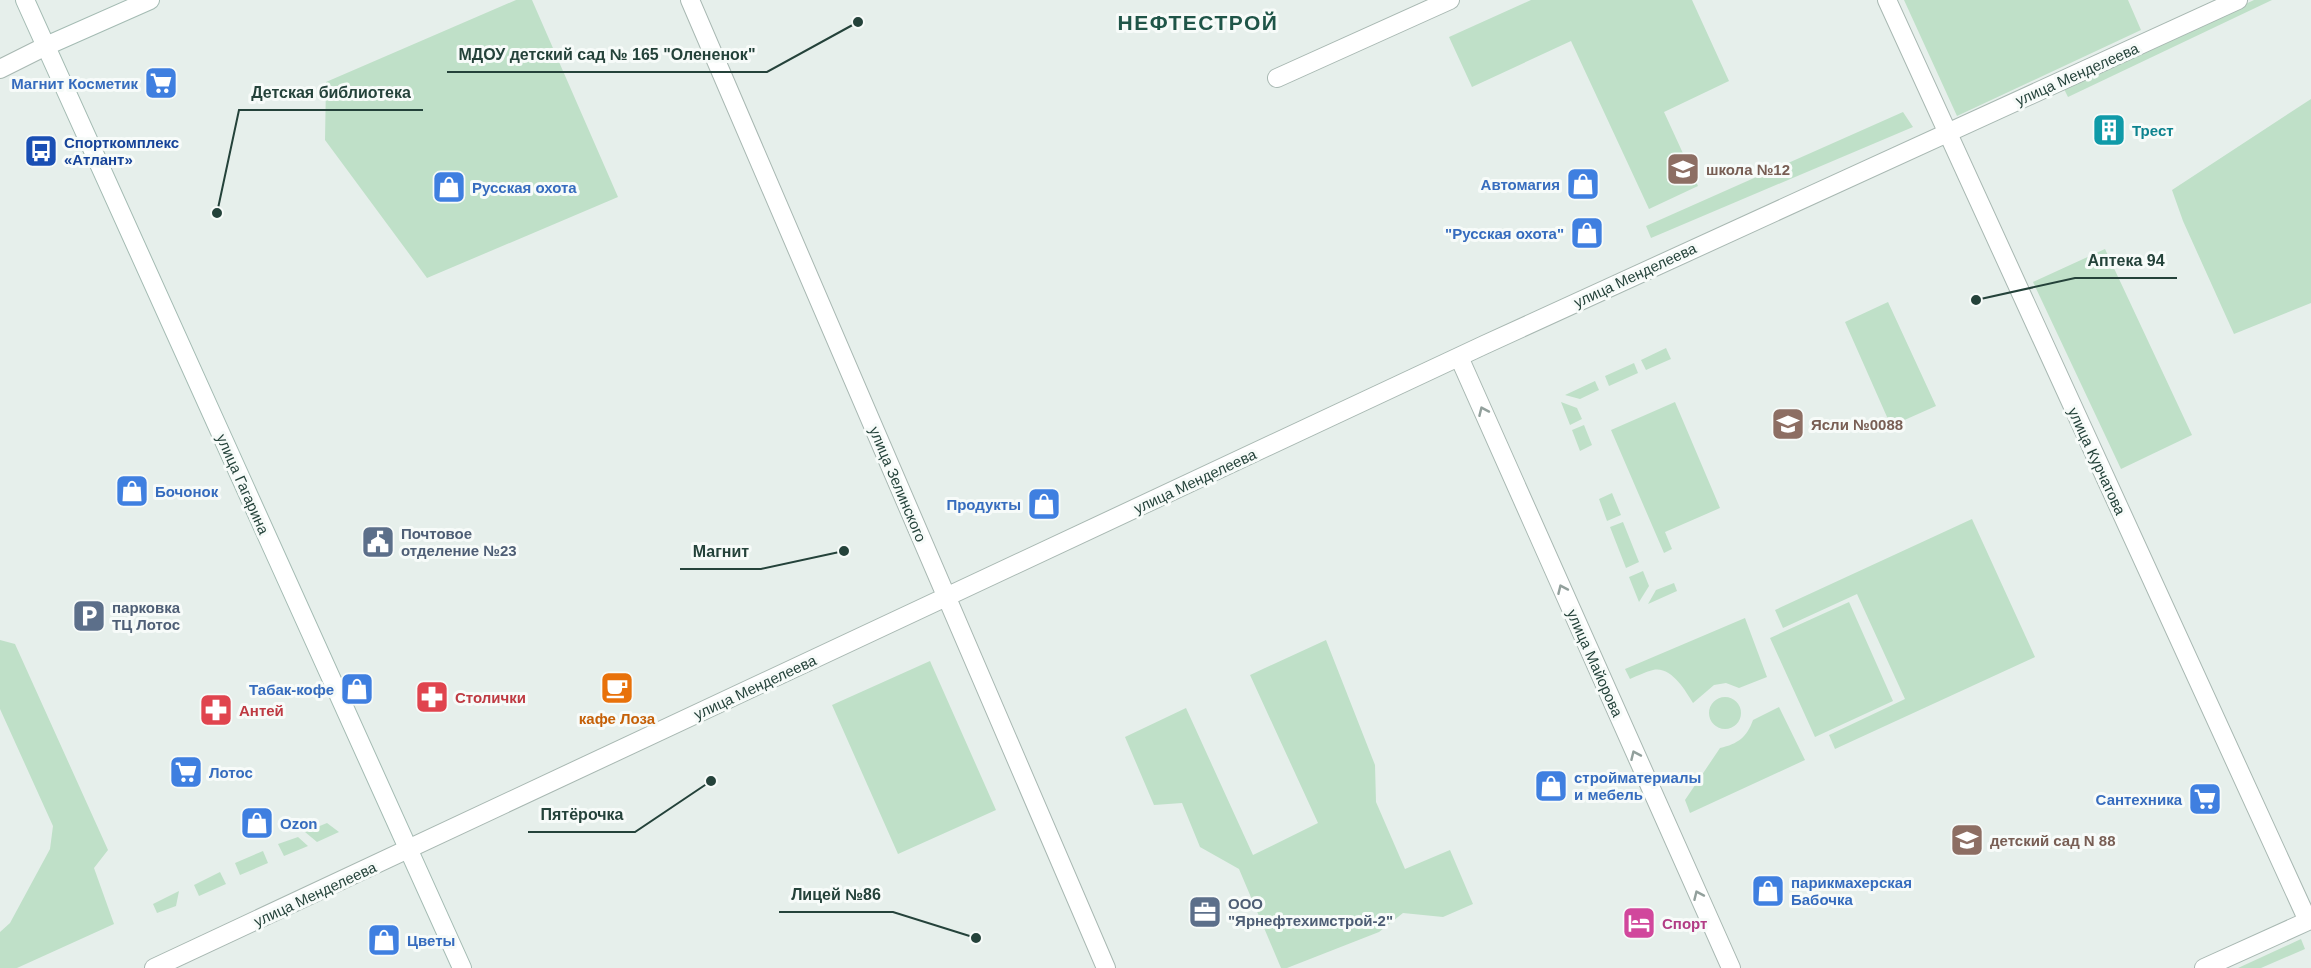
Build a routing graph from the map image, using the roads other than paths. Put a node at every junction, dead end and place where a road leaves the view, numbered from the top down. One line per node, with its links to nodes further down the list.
1 (25, 0): 7 (street, улица Гагарина)
2 (150, 0): 7 (street)
3 (690, 0): 12 (street, улица Зелинского)
4 (1450, 0): 9 (street)
5 (1887, 0): 10 (street, улица Курчатова)
6 (2238, 0): 10 (street, улица Менделеева)
7 (46, 46): 8 (street); 13 (street, улица Гагарина)
8 (0, 69)
9 (1276, 78)
10 (1947, 133): 11 (street, улица Менделеева); 18 (street, улица Курчатова)
11 (1459, 357): 12 (street, улица Менделеева); 17 (street, улица Майорова, one-way to 11)
12 (947, 597): 13 (street, улица Менделеева); 16 (street, улица Зелинского)
13 (409, 850): 14 (street, улица Менделеева); 15 (street, улица Гагарина)
14 (154, 968)
15 (462, 968)
16 (1106, 968)
17 (1731, 968)
18 (2204, 968)

